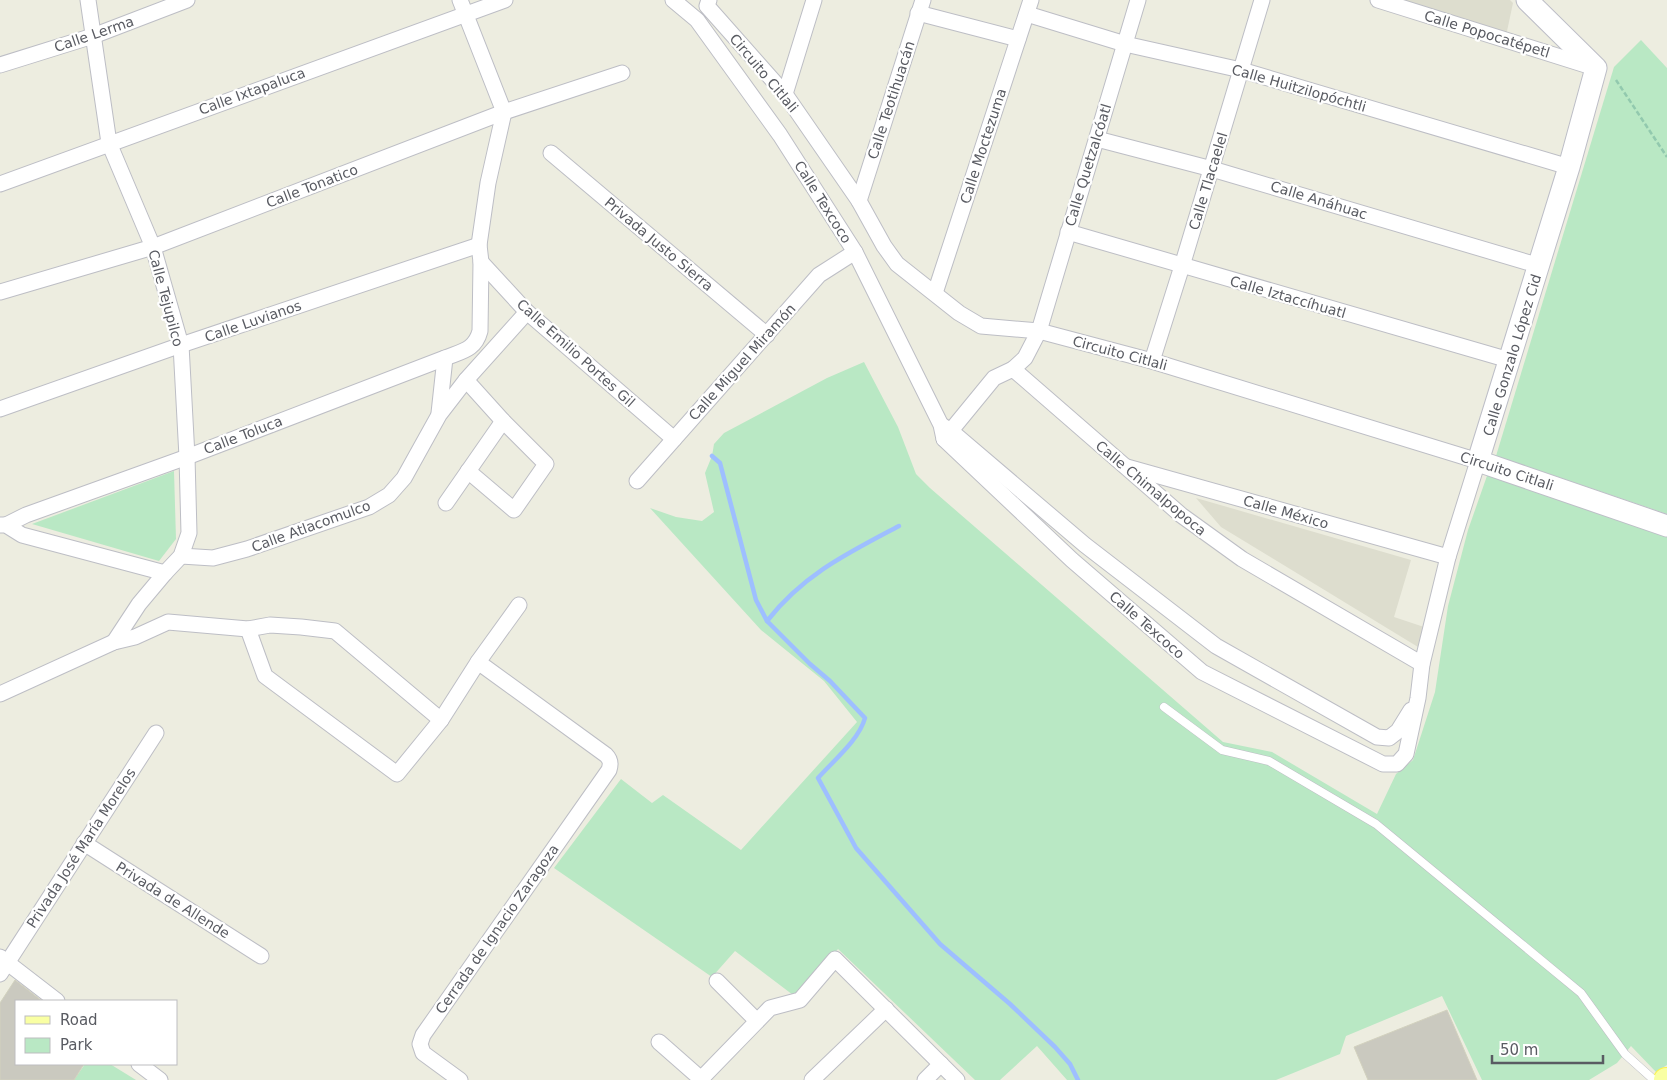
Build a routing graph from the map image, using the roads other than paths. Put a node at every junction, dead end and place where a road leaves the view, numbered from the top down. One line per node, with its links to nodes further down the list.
1 (88, 0): 14 (street, Calle Tejupilco)
2 (187, 0): 14 (street, Calle Lerma)
3 (505, 0): 11 (street, Calle Ixtapaluca)
4 (673, 0): 33 (street, Calle Texcoco)
5 (709, 0): 21 (street, Circuito Citlali)
6 (814, 0): 21 (street)
7 (1138, 0): 16 (street, Calle Quetzalcóatl)
8 (1262, 0): 19 (street, Calle Tlacaelel)
9 (1378, 0): 18 (street, Calle Popocatépetl)
10 (1527, 0): 18 (street)
11 (463, 7): 22 (street); 24 (street, Calle Ixtapaluca)
12 (921, 7): 15 (street); 29 (street, Calle Teotihuacán)
13 (1029, 7): 15 (street, Calle Moctezuma); 16 (street, Calle Huitzilopóchtli)
14 (94, 36): 17 (street, Calle Lerma); 24 (street, Calle Tejupilco)
15 (1018, 39): 38 (street, Calle Moctezuma)
16 (1125, 44): 19 (street, Calle Huitzilopóchtli); 23 (street, Calle Quetzalcóatl)
17 (0, 65)
18 (1596, 68): 26 (street, Calle Gonzalo López Cid)
19 (1242, 70): 26 (street, Calle Huitzilopóchtli); 27 (street, Calle Tlacaelel)
20 (622, 73): 22 (street, Calle Tonatico)
21 (785, 94): 29 (street, Circuito Citlali)
22 (504, 112): 31 (street); 32 (street, Calle Tonatico)
23 (1097, 139): 27 (street, Calle Anáhuac); 30 (street, Calle Quetzalcóatl)
24 (109, 143): 28 (street, Calle Ixtapaluca); 32 (street, Calle Tejupilco)
25 (551, 153): 41 (street, Privada Justo Sierra)
26 (1570, 167): 36 (street, Calle Gonzalo López Cid)
27 (1212, 169): 35 (street, Calle Tlacaelel); 36 (street, Calle Anáhuac)
28 (0, 184)
29 (859, 201): 38 (street, Circuito Citlali)
30 (1068, 232): 35 (street, Calle Iztaccíhuatl); 40 (street, Calle Quetzalcóatl)
31 (479, 245): 34 (street); 42 (street, Calle Luvianos)
32 (153, 247): 37 (street, Calle Tonatico); 42 (street, Calle Tejupilco)
33 (855, 252): 41 (street, Calle Miguel Miramón); 51 (street, Calle Texcoco)
34 (481, 262): 39 (street, Calle Emilio Portes Gil); 43 (street, Calle Toluca)
35 (1182, 266): 44 (street, Calle Iztaccíhuatl); 45 (street, Calle Tlacaelel)
36 (1540, 266): 44 (street, Calle Gonzalo López Cid)
37 (0, 292)
38 (935, 293): 40 (street, Circuito Citlali)
39 (527, 312): 47 (street, Calle Atlacomulco); 52 (street, Calle Emilio Portes Gil)
40 (1039, 331): 45 (street, Circuito Citlali); 46 (street, Calle Quetzalcóatl)
41 (766, 335): 52 (street, Calle Miguel Miramón)
42 (181, 345): 48 (street, Calle Luvianos); 53 (street, Calle Tejupilco)
43 (445, 358): 49 (street); 53 (street, Calle Toluca)
44 (1509, 360): 54 (street, Calle Gonzalo López Cid)
45 (1152, 361): 54 (street, Circuito Citlali)
46 (1013, 368): 51 (street); 55 (street, Calle Chimalpopoca)
47 (466, 380): 49 (street, Calle Atlacomulco); 50 (street)
48 (0, 408)
49 (439, 415): 61 (street, Calle Atlacomulco)
50 (503, 421): 56 (street); 56 (street)
51 (945, 432): 70 (street, Calle Texcoco); 74 (street, Calle Texcoco)
52 (674, 439): 57 (street, Calle Miguel Miramón)
53 (187, 457): 59 (street, Calle Toluca); 61 (street, Calle Tejupilco)
54 (1478, 461): 60 (street, Circuito Citlali); 62 (street, Calle Gonzalo López Cid)
55 (1124, 466): 62 (street, Calle México); 68 (street, Calle Chimalpopoca)
56 (468, 471): 58 (street)
57 (637, 481)
58 (446, 503)
59 (3, 525): 63 (street)
60 (1667, 526)
61 (181, 556): 63 (street, Calle Tejupilco)
62 (1448, 557): 68 (street, Calle Gonzalo López Cid)
63 (165, 573): 66 (street, Calle Tejupilco)
64 (519, 605): 67 (street)
65 (248, 629): 66 (street); 72 (street); 72 (street)
66 (114, 642): 69 (street)
67 (478, 662): 72 (street); 86 (street, Cerrada de Ignacio Zaragoza)
68 (1422, 664): 70 (street, Calle Gonzalo López Cid)
69 (0, 694)
70 (1418, 698): 74 (street, Calle Gonzalo López Cid)
71 (1164, 707): 91 (lane)
72 (441, 720)
73 (156, 733): 75 (street, Privada José María Morelos)
74 (1397, 764)
75 (84, 843): 76 (street, Privada de Allende); 77 (street, Privada José María Morelos)
76 (261, 956)
77 (2, 965): 79 (street)
78 (716, 982): 81 (street)
79 (55, 1000)
80 (886, 1009): 81 (street); 83 (street); 88 (street)
81 (757, 1021): 87 (street)
82 (659, 1042): 87 (street)
83 (941, 1064): 89 (street); 90 (street)
84 (140, 1065): 85 (street)
85 (160, 1080)
86 (460, 1080)
87 (700, 1080)
88 (812, 1080)
89 (925, 1080)
90 (957, 1080)
91 (1654, 1080)

